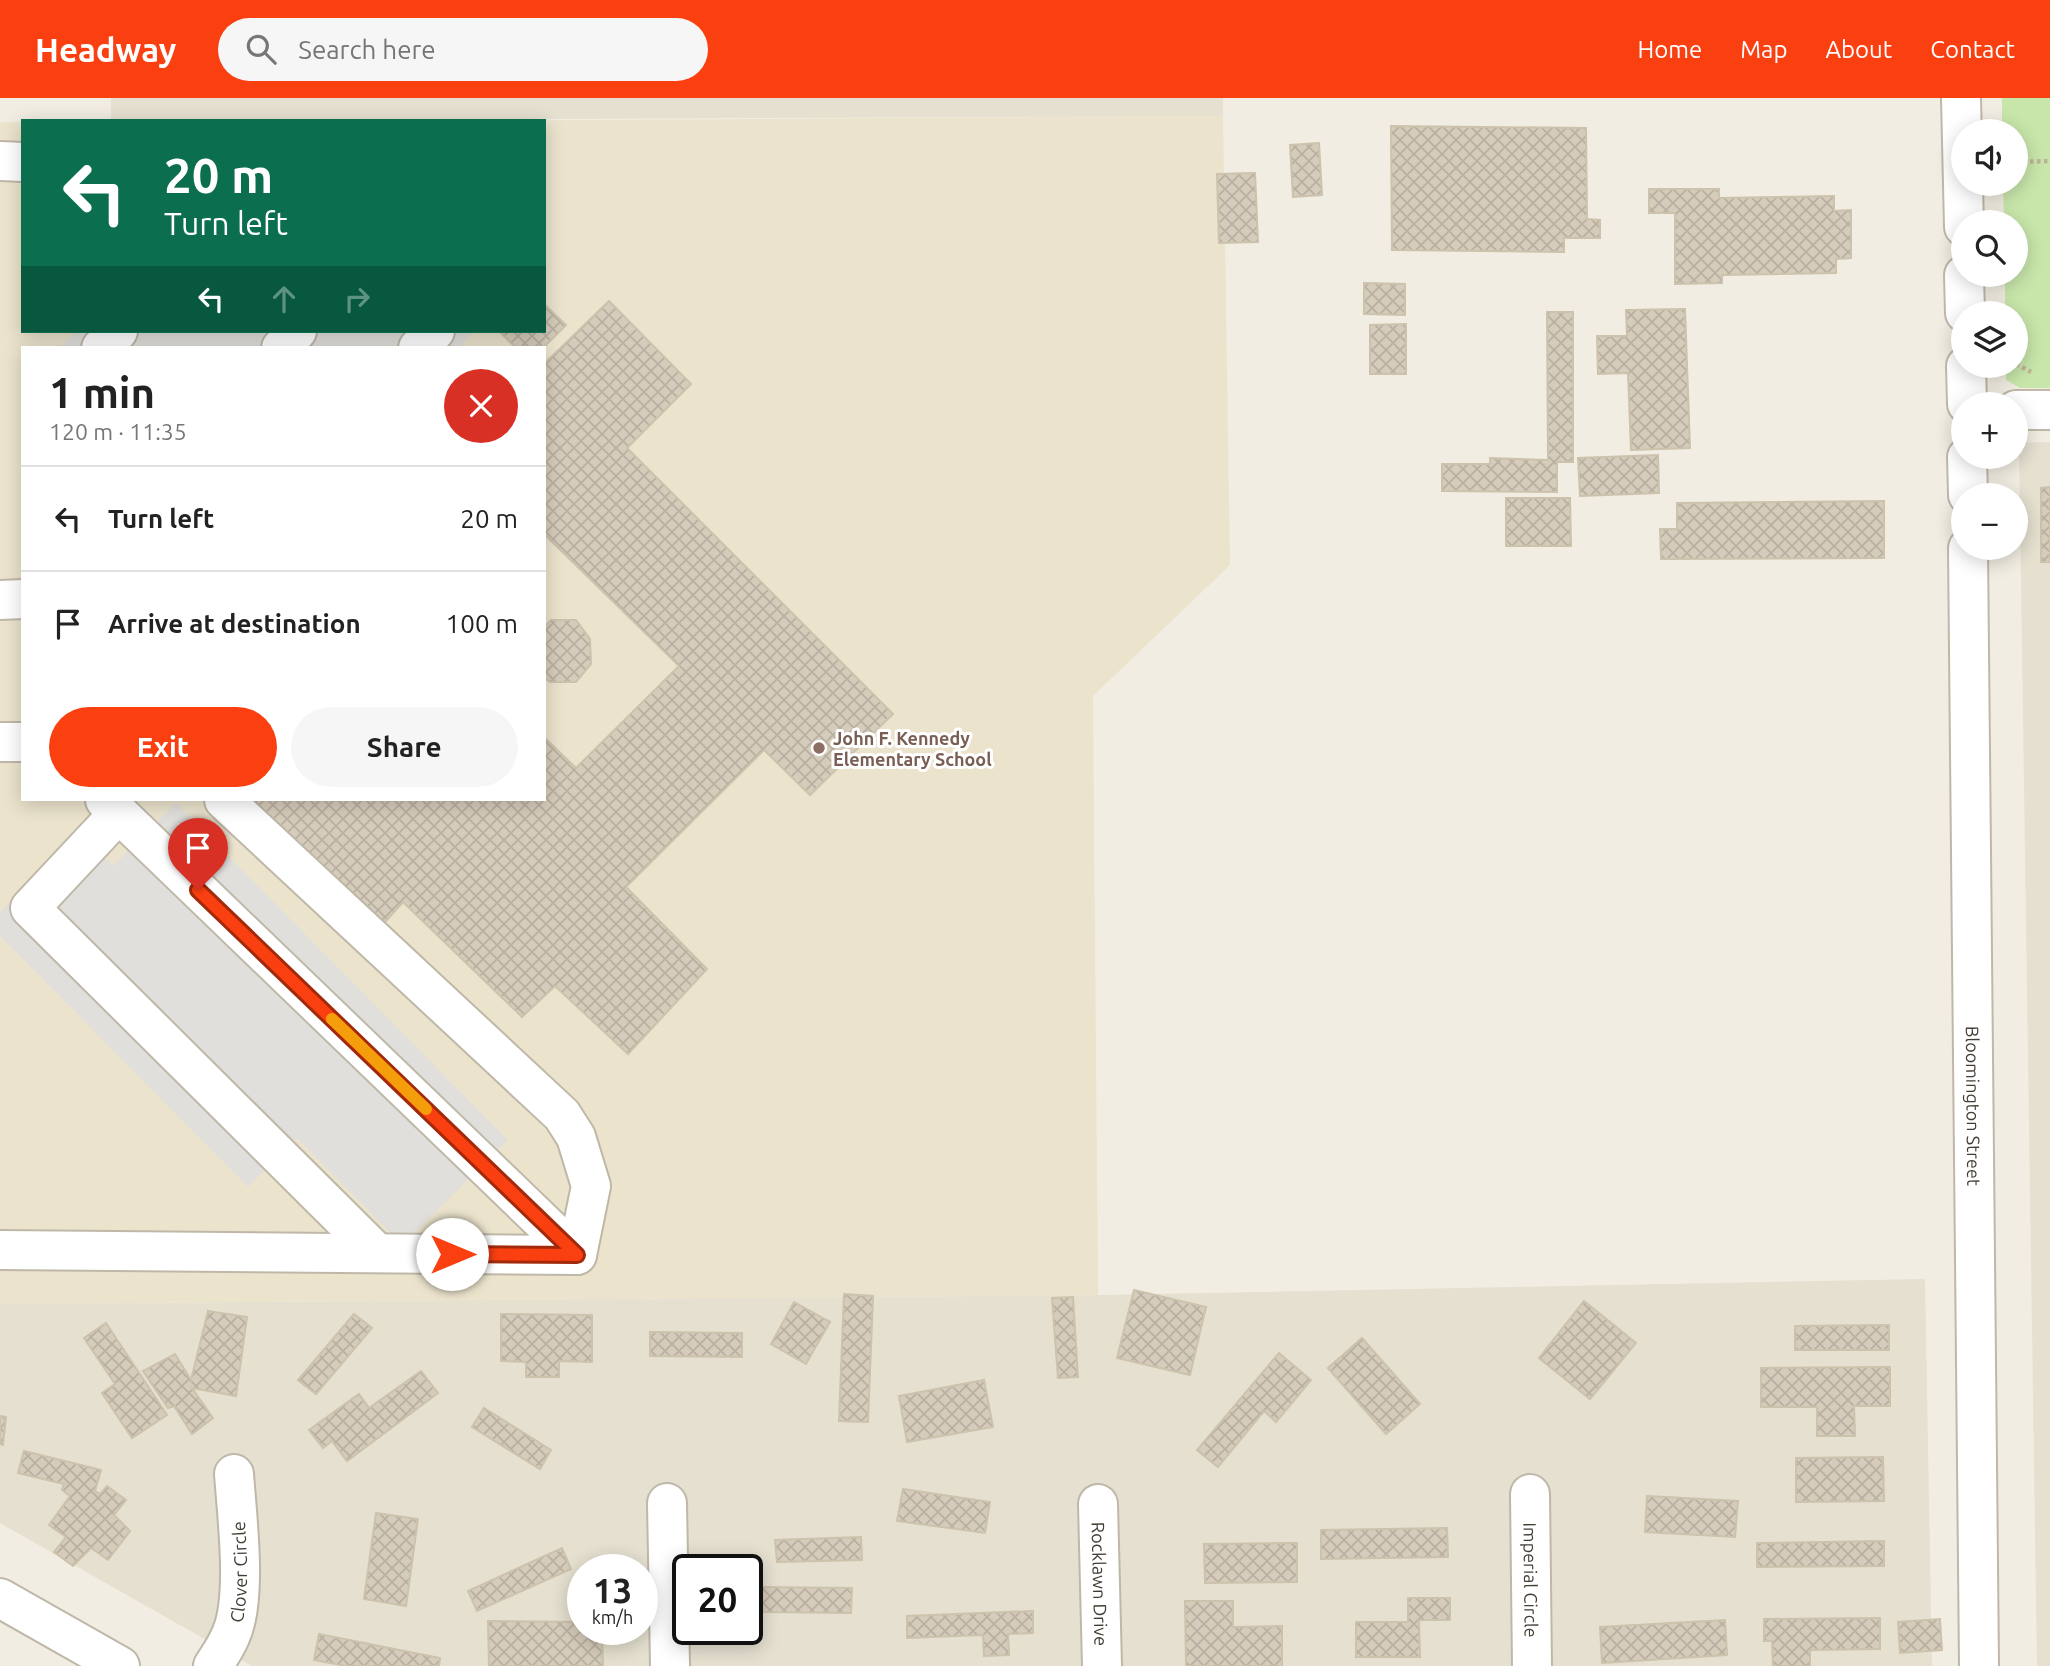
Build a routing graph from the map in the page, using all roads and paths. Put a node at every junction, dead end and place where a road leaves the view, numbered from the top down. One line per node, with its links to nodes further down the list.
1 (1961, 98): 6 (street)
2 (0, 161): 4 (street)
3 (2050, 161): 5 (path)
4 (21, 162)
5 (2028, 162)
6 (1964, 210)
7 (116, 333): 10 (street)
8 (295, 333): 11 (street)
9 (433, 333): 12 (street)
10 (102, 346)
11 (283, 346)
12 (420, 346)
13 (2028, 410): 14 (street)
14 (2050, 410)
15 (1968, 560): 35 (street, Bloomington Street)
16 (21, 599): 17 (street)
17 (0, 600)
18 (0, 742): 19 (street)
19 (21, 742)
20 (225, 801): 24 (street)
21 (112, 806): 23 (street); 24 (street)
22 (0, 1250): 23 (street)
23 (377, 1253): 24 (street)
24 (577, 1255)
25 (234, 1474): 31 (street, Clover Circle)
26 (1530, 1494): 34 (street, Imperial Circle)
27 (667, 1503): 32 (street)
28 (1098, 1504): 33 (street, Rocklawn Drive)
29 (0, 1598): 30 (street)
30 (120, 1666)
31 (214, 1666)
32 (670, 1666)
33 (1102, 1666)
34 (1532, 1666)
35 (1979, 1666)

